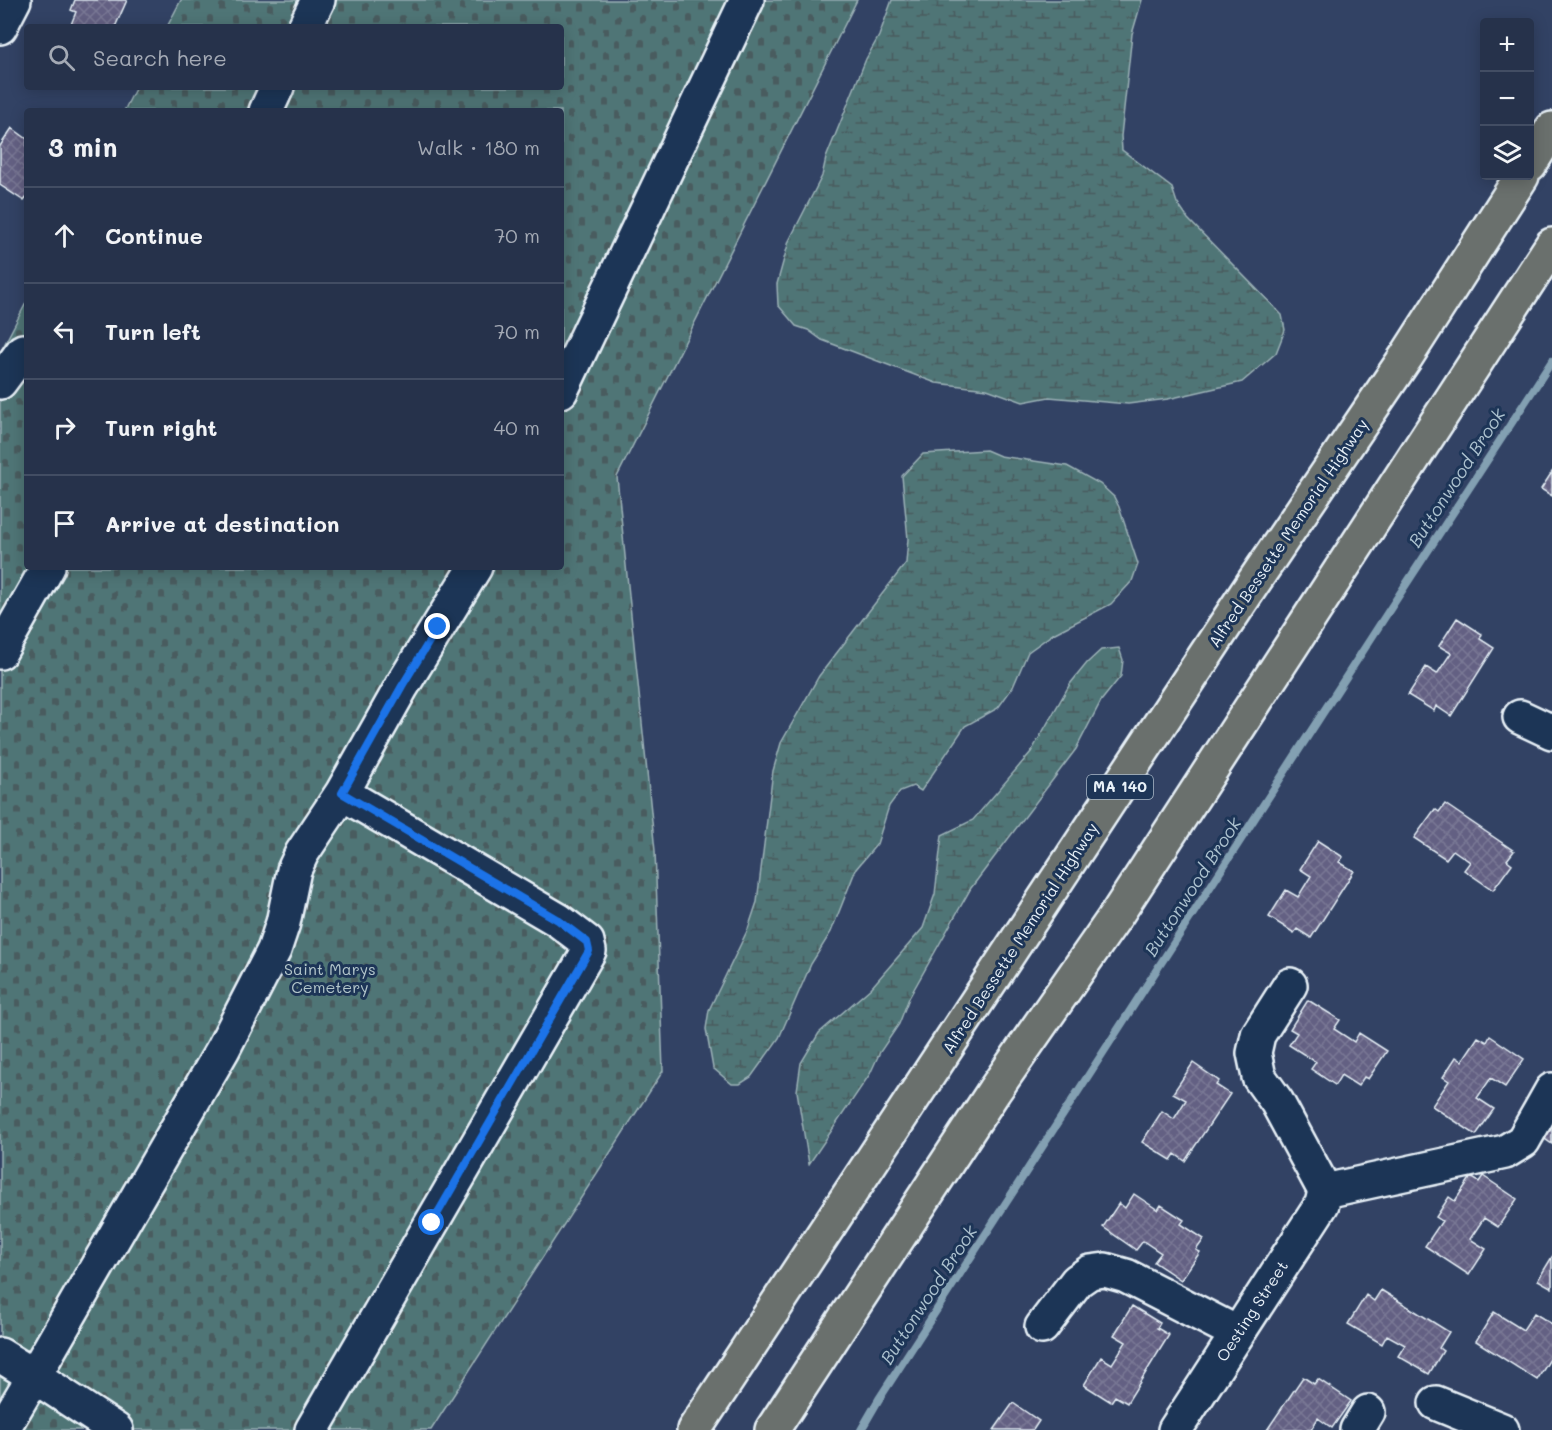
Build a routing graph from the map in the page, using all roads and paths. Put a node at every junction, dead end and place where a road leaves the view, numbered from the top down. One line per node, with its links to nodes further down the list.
1 (14, 0): 5 (street)
2 (318, 0): 4 (street)
3 (747, 0): 14 (street)
4 (306, 24)
5 (0, 27)
6 (276, 90): 7 (street)
7 (267, 108)
8 (1552, 129): 9 (highway)
9 (1534, 158)
10 (1519, 180): 32 (highway, Alfred Bessette Memorial Highway / MA 140)
11 (1552, 245): 33 (highway)
12 (24, 351): 13 (street)
13 (0, 382)
14 (564, 385)
15 (46, 570): 17 (street)
16 (473, 570): 20 (street)
17 (0, 652)
18 (1520, 717): 19 (street)
19 (1552, 732)
20 (342, 793): 27 (street); 31 (street)
21 (1290, 985): 23 (street)
22 (1552, 1090): 23 (street)
23 (1325, 1191): 25 (street, Oesting Street)
24 (1042, 1327): 25 (street)
25 (1237, 1333): 34 (street, Oesting Street)
26 (0, 1355): 27 (street)
27 (34, 1376): 29 (street); 30 (street)
28 (1436, 1403): 35 (street)
29 (2, 1430)
30 (116, 1430)
31 (312, 1430)
32 (694, 1430)
33 (772, 1430)
34 (1176, 1430)
35 (1502, 1430)

